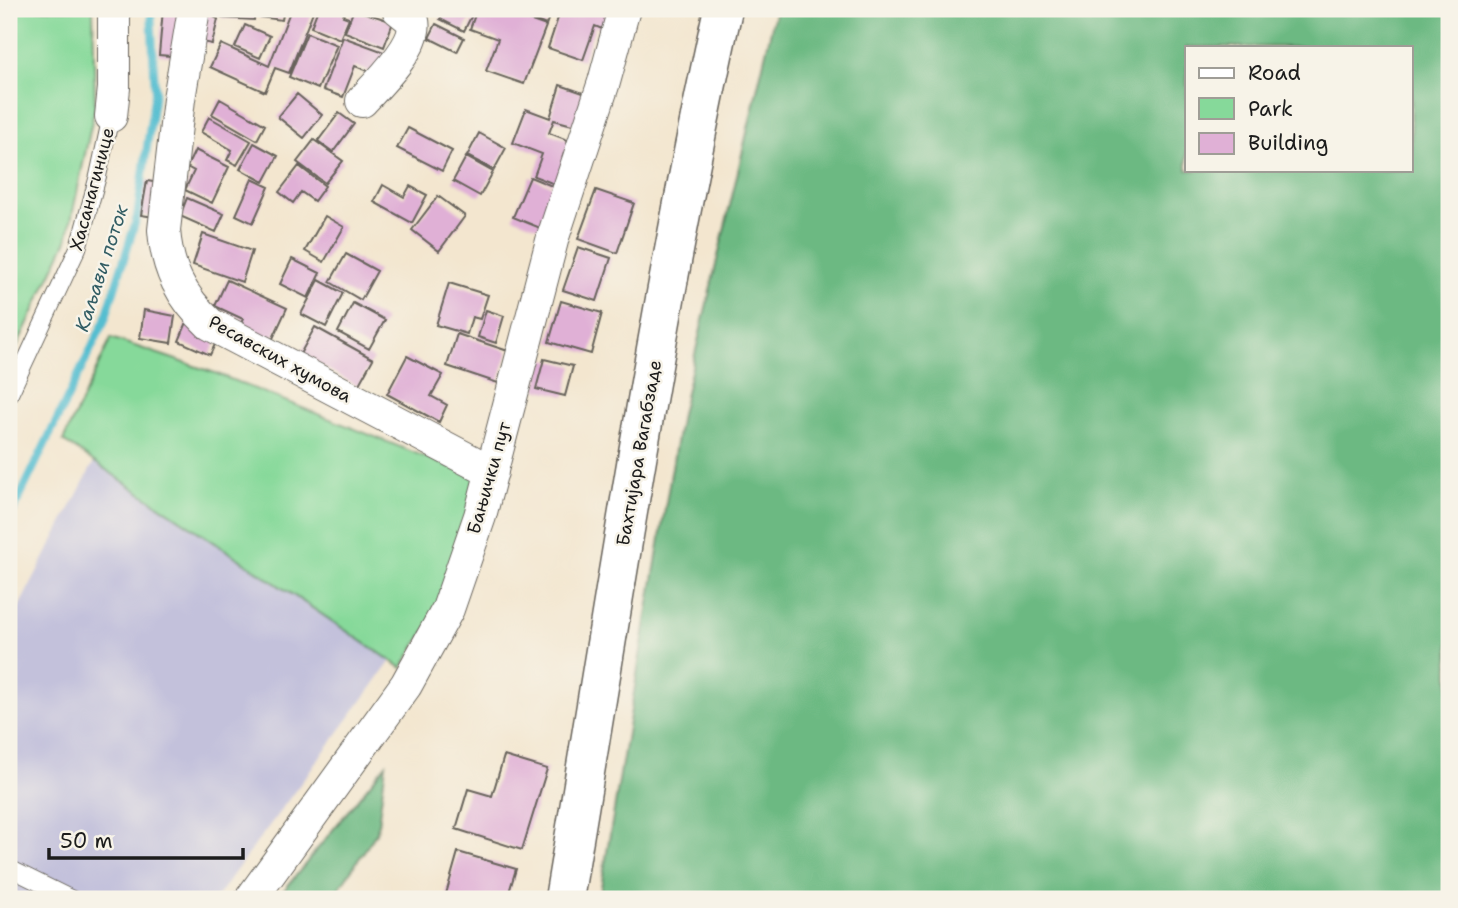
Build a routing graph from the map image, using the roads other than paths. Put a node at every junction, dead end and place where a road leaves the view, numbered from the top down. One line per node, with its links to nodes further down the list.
1 (114, 9): 7 (street, Хасанагинице)
2 (194, 9): 9 (street, Ресавских хумова)
3 (624, 9): 9 (street, Бањички пут)
4 (723, 9): 13 (main road, Бахтијара Вагабзаде)
5 (412, 13): 6 (street)
6 (362, 101)
7 (111, 116): 8 (lane, Хасанагинице)
8 (9, 396)
9 (492, 472): 12 (street, Бањички пут)
10 (9, 867): 11 (lane)
11 (72, 899)
12 (251, 899)
13 (564, 899)

